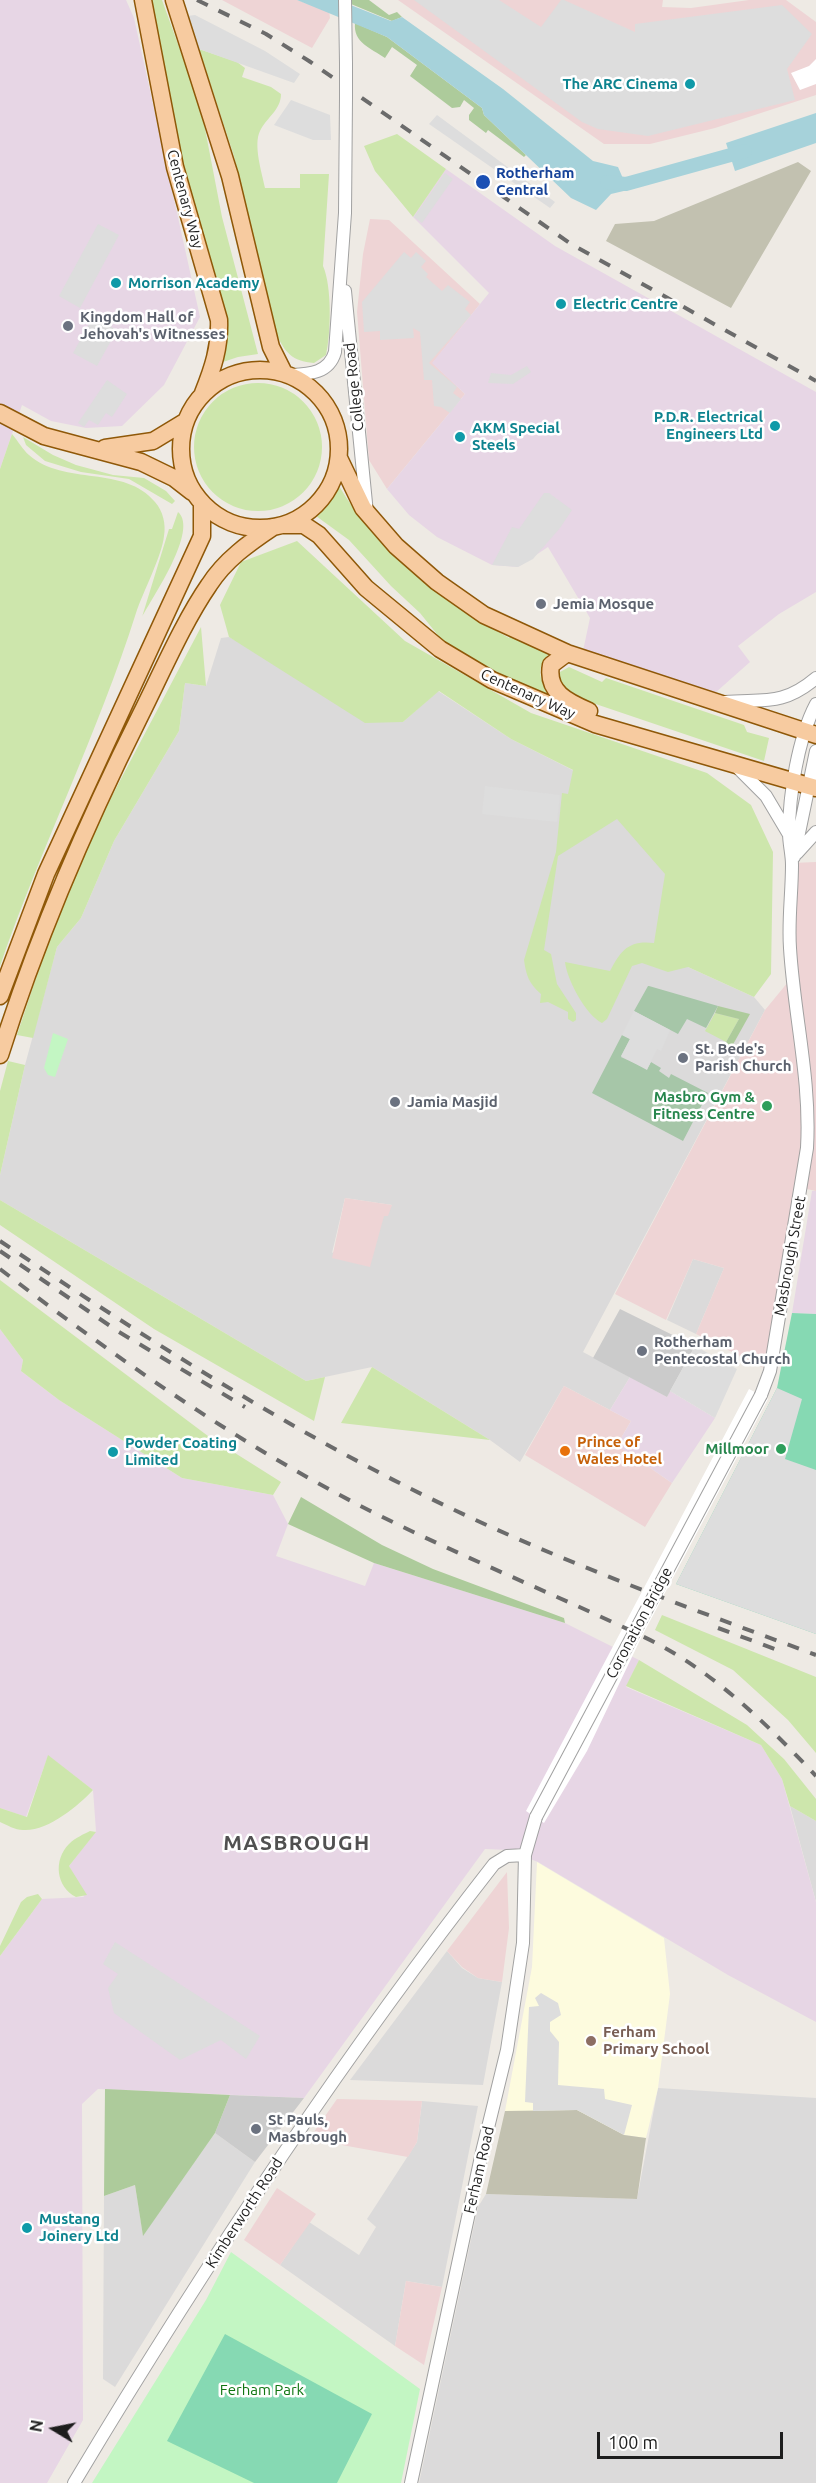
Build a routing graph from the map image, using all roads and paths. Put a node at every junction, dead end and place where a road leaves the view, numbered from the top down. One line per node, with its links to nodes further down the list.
1 (143, 0): 6 (main road, Centenary Way)
2 (174, 0): 5 (main road)
3 (345, 0): 4 (street, College Road, bridge)
4 (342, 260): 5 (street, College Road); 12 (street, College Road)
5 (287, 374): 6 (main road); 10 (main road)
6 (203, 394): 8 (main road)
7 (0, 413): 9 (main road)
8 (186, 421): 9 (main road); 11 (main road)
9 (98, 449): 11 (main road)
10 (339, 458): 12 (main road); 13 (main road)
11 (200, 500): 13 (main road); 26 (main road)
12 (367, 513): 14 (main road)
13 (279, 526): 19 (main road, Centenary Way); 27 (main road)
14 (567, 653): 16 (main road); 19 (main road)
15 (816, 678): 16 (street)
16 (714, 703): 18 (main road)
17 (816, 704): 18 (street)
18 (810, 733): 22 (street)
19 (649, 740): 21 (main road, Centenary Way)
20 (816, 751): 22 (street)
21 (735, 765): 22 (main road, Centenary Way); 24 (street)
22 (806, 785): 24 (street, Masbrough Street); 25 (street, Masbrough Street)
23 (816, 832): 25 (street)
24 (789, 834): 25 (street, Masbrough Street)
25 (793, 861): 28 (street, Masbrough Street)
26 (0, 996)
27 (0, 1055)
28 (760, 1395): 29 (street, Coronation Bridge, bridge)
29 (525, 1855): 30 (street, Kimberworth Road); 31 (street, Ferham Road)
30 (74, 2483)
31 (411, 2483)

